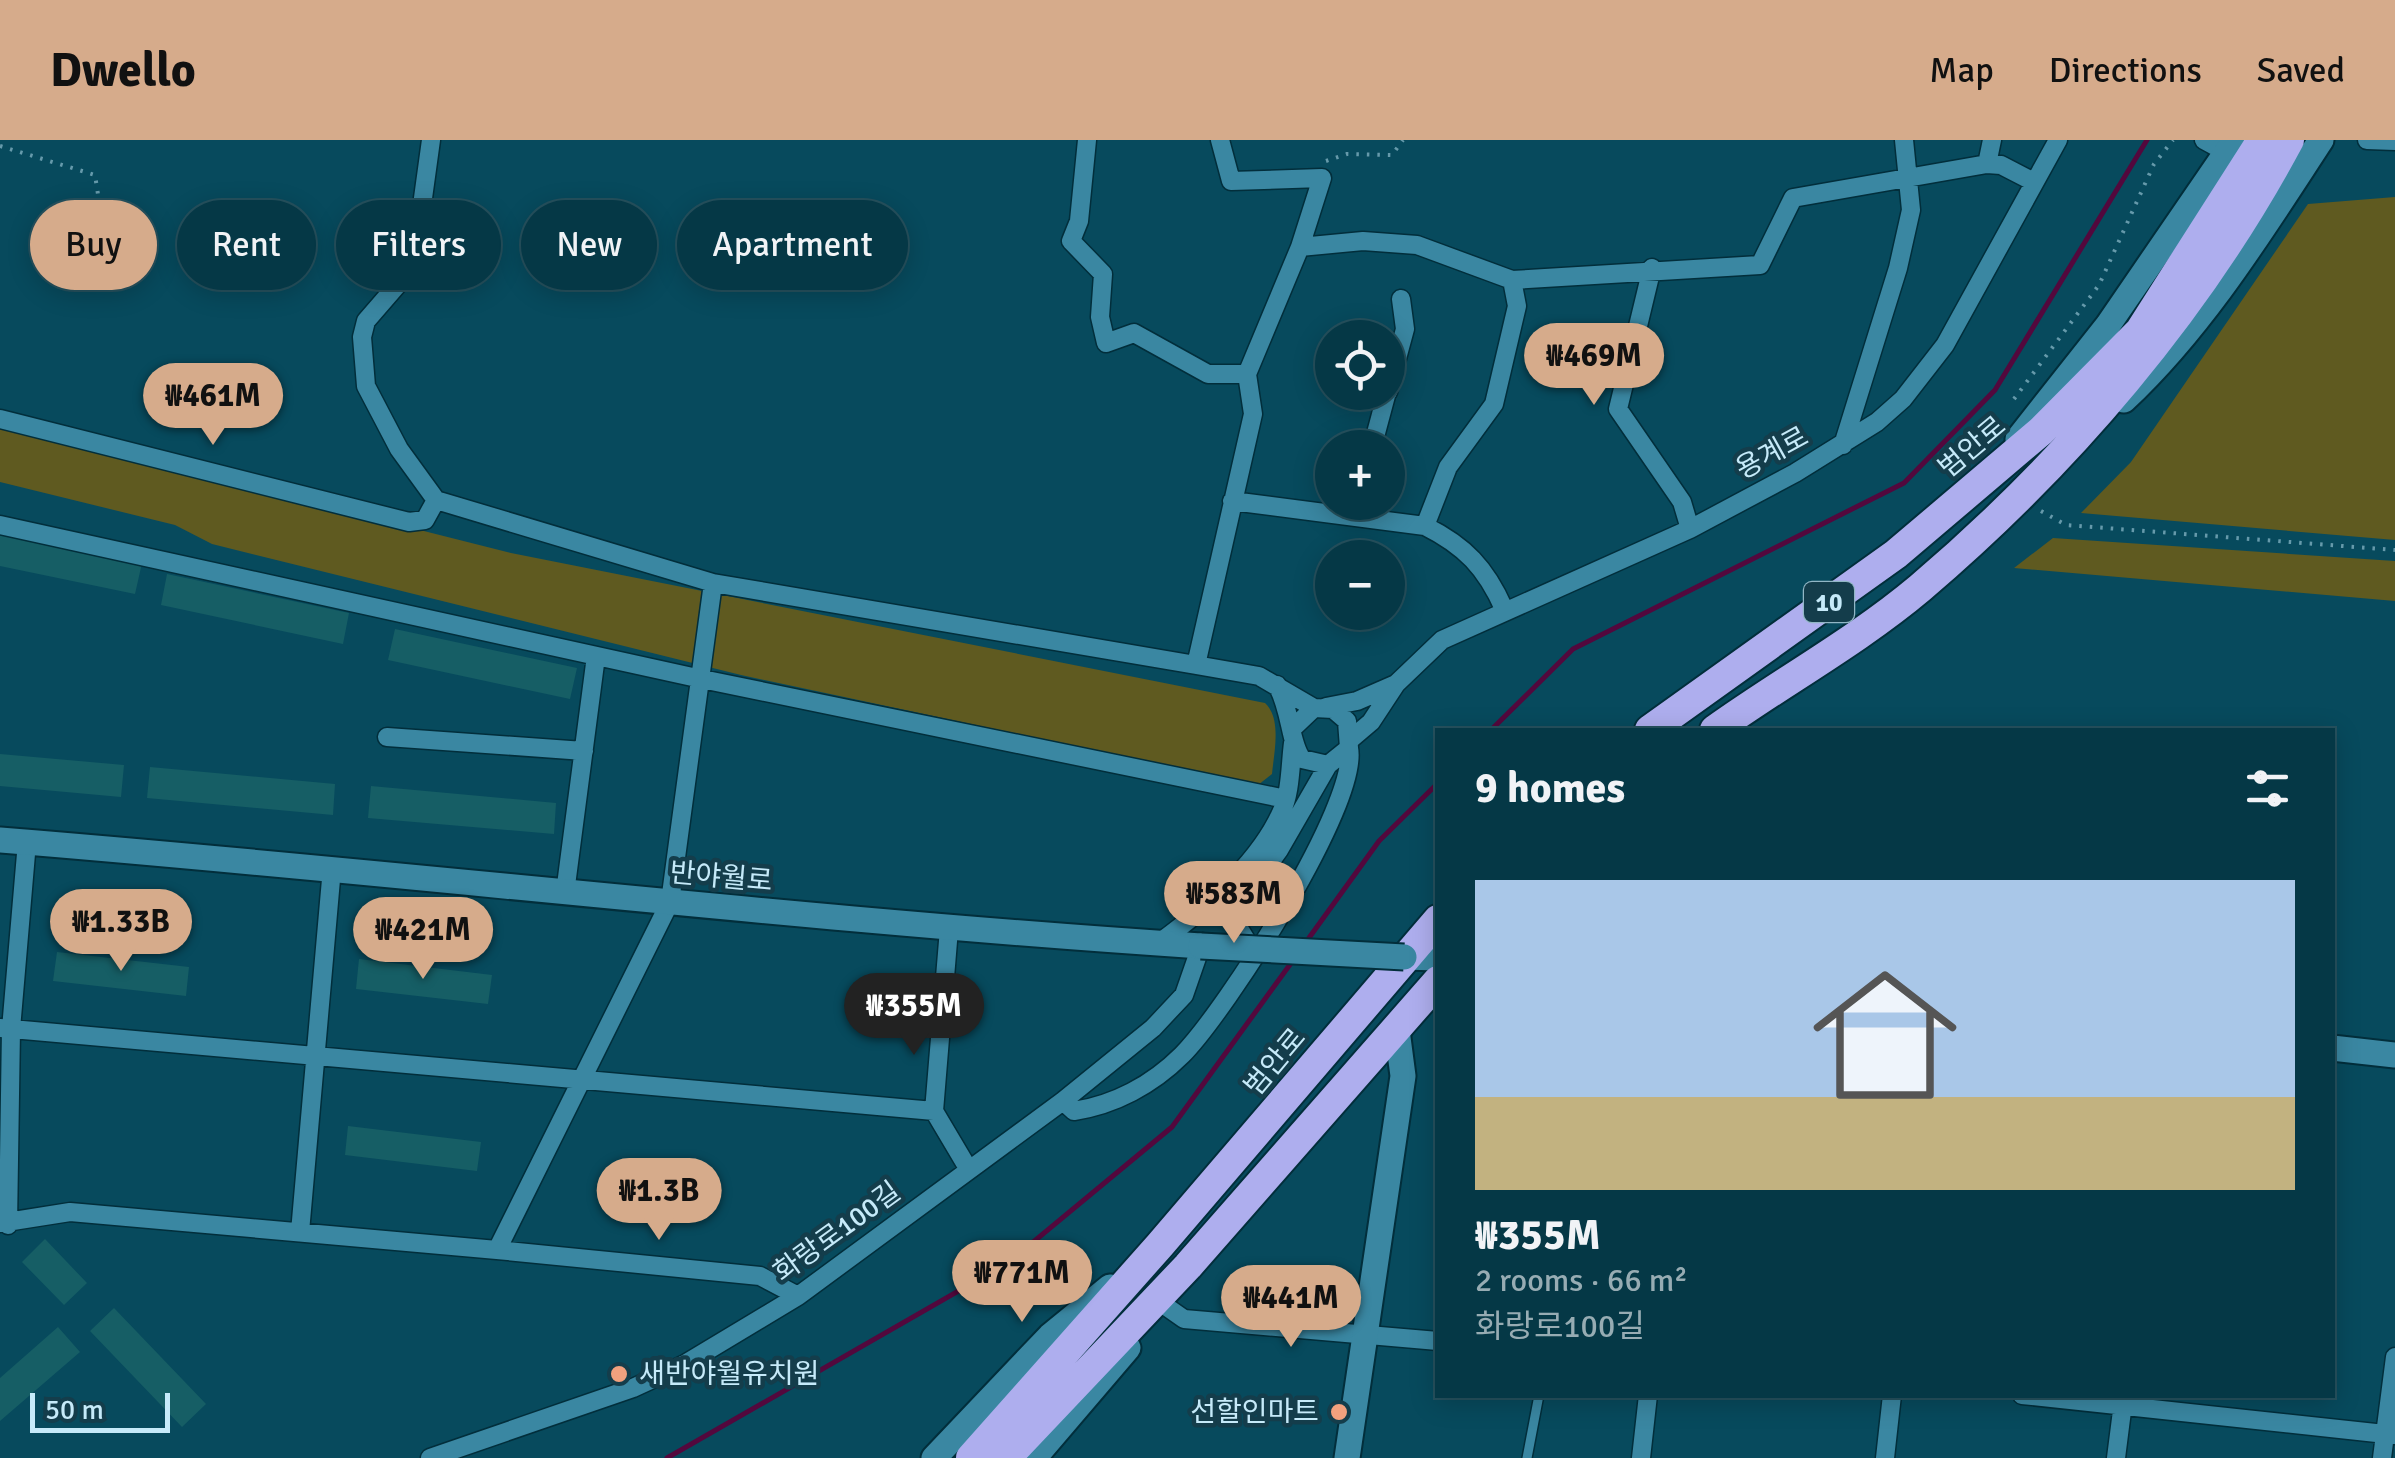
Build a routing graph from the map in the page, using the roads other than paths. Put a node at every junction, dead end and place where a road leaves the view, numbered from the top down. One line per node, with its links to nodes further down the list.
1 (430, 140): 27 (street)
2 (1087, 140): 22 (street)
3 (1220, 140): 17 (street)
4 (1904, 140): 15 (street)
5 (1992, 140): 14 (street)
6 (2058, 140): 16 (street, 용계로)
7 (2204, 140): 13 (street)
8 (2262, 140): 26 (highway, 범안로 / 10)
9 (2289, 140): 25 (highway, 10)
10 (2321, 140): 25 (main road)
11 (2367, 140): 12 (street)
12 (2395, 141)
13 (2232, 146): 26 (main road)
14 (1987, 164): 15 (street); 16 (street)
15 (1905, 178): 18 (street); 24 (street)
16 (2034, 182): 24 (street, 용계로)
17 (1300, 247): 19 (street); 22 (street)
18 (1652, 268): 19 (street); 33 (street)
19 (1512, 280): 32 (street)
20 (1401, 299): 21 (street)
21 (1404, 320)
22 (1246, 374): 28 (street)
23 (0, 419): 27 (street)
24 (1844, 445): 33 (street, 용계로)
25 (2055, 465): 43 (highway, 10)
26 (2001, 466): 42 (highway, 범안로 / 10)
27 (436, 500): 34 (street)
28 (1232, 501): 29 (street); 37 (street)
29 (1315, 506)
30 (1402, 520): 32 (street)
31 (0, 525): 36 (street)
32 (1425, 526): 35 (street)
33 (1690, 529): 35 (street, 용계로)
34 (713, 583): 37 (street); 38 (street)
35 (1504, 610): 40 (street, 용계로)
36 (596, 656): 38 (street); 47 (street)
37 (1196, 665): 39 (street)
38 (698, 678): 49 (street); 54 (street)
39 (1275, 682): 41 (street); 44 (street)
40 (1396, 684): 41 (street, 용계로); 46 (street, 용계로)
41 (1319, 708): 44 (street); 46 (street)
42 (1653, 728)
43 (1718, 728)
44 (1293, 735): 48 (street); 49 (street)
45 (386, 737): 47 (street)
46 (1350, 743): 48 (street); 69 (street)
47 (584, 751): 53 (street)
48 (1328, 765): 59 (street)
49 (1286, 799): 57 (street)
50 (0, 840): 51 (main road, 반야월로)
51 (27, 842): 52 (main road, 반야월로); 63 (street)
52 (332, 868): 53 (main road, 반야월로); 67 (street)
53 (565, 893): 54 (main road, 반야월로)
54 (670, 902): 56 (main road, 반야월로); 68 (street)
55 (1435, 923): 60 (highway, 범안로)
56 (949, 930): 57 (main road, 반야월로); 70 (street)
57 (1159, 943): 58 (main road, 반야월로)
58 (1201, 946): 59 (main road, 반야월로, bridge); 69 (street, 화랑로100길)
59 (1251, 948): 60 (main road, 반야월로, bridge)
60 (1404, 957): 61 (main road, 반야월로); 74 (highway, 범안로)
61 (1435, 958)
62 (1435, 985): 64 (highway)
63 (5, 1028): 67 (street); 72 (street)
64 (1397, 1030): 76 (highway); 79 (main road)
65 (2335, 1048): 66 (main road)
66 (2395, 1055)
67 (314, 1058): 68 (street); 73 (street)
68 (584, 1082): 70 (street); 75 (street)
69 (1063, 1101): 71 (street, 화랑로100길)
70 (934, 1111): 71 (street)
71 (968, 1170): 77 (street, 화랑로100길)
72 (4, 1224): 73 (street)
73 (300, 1232): 75 (street)
74 (1160, 1246): 89 (main road); 90 (highway, 범안로)
75 (497, 1250): 77 (street)
76 (1188, 1266): 78 (main road); 91 (highway)
77 (798, 1296): 88 (street, 화랑로100길)
78 (1164, 1305): 79 (street); 92 (main road)
79 (1366, 1335): 80 (street); 93 (main road)
80 (1435, 1341)
81 (2395, 1357): 87 (street)
82 (1538, 1398): 94 (lane)
83 (1648, 1398): 95 (street)
84 (1892, 1398): 96 (street)
85 (2083, 1398): 86 (street)
86 (2123, 1400): 87 (street); 97 (street)
87 (2390, 1434): 98 (street)
88 (430, 1458)
89 (934, 1458)
90 (971, 1458)
91 (1006, 1458)
92 (1034, 1458)
93 (1348, 1458)
94 (1528, 1458)
95 (1641, 1458)
96 (1885, 1458)
97 (2116, 1458)
98 (2382, 1458)

